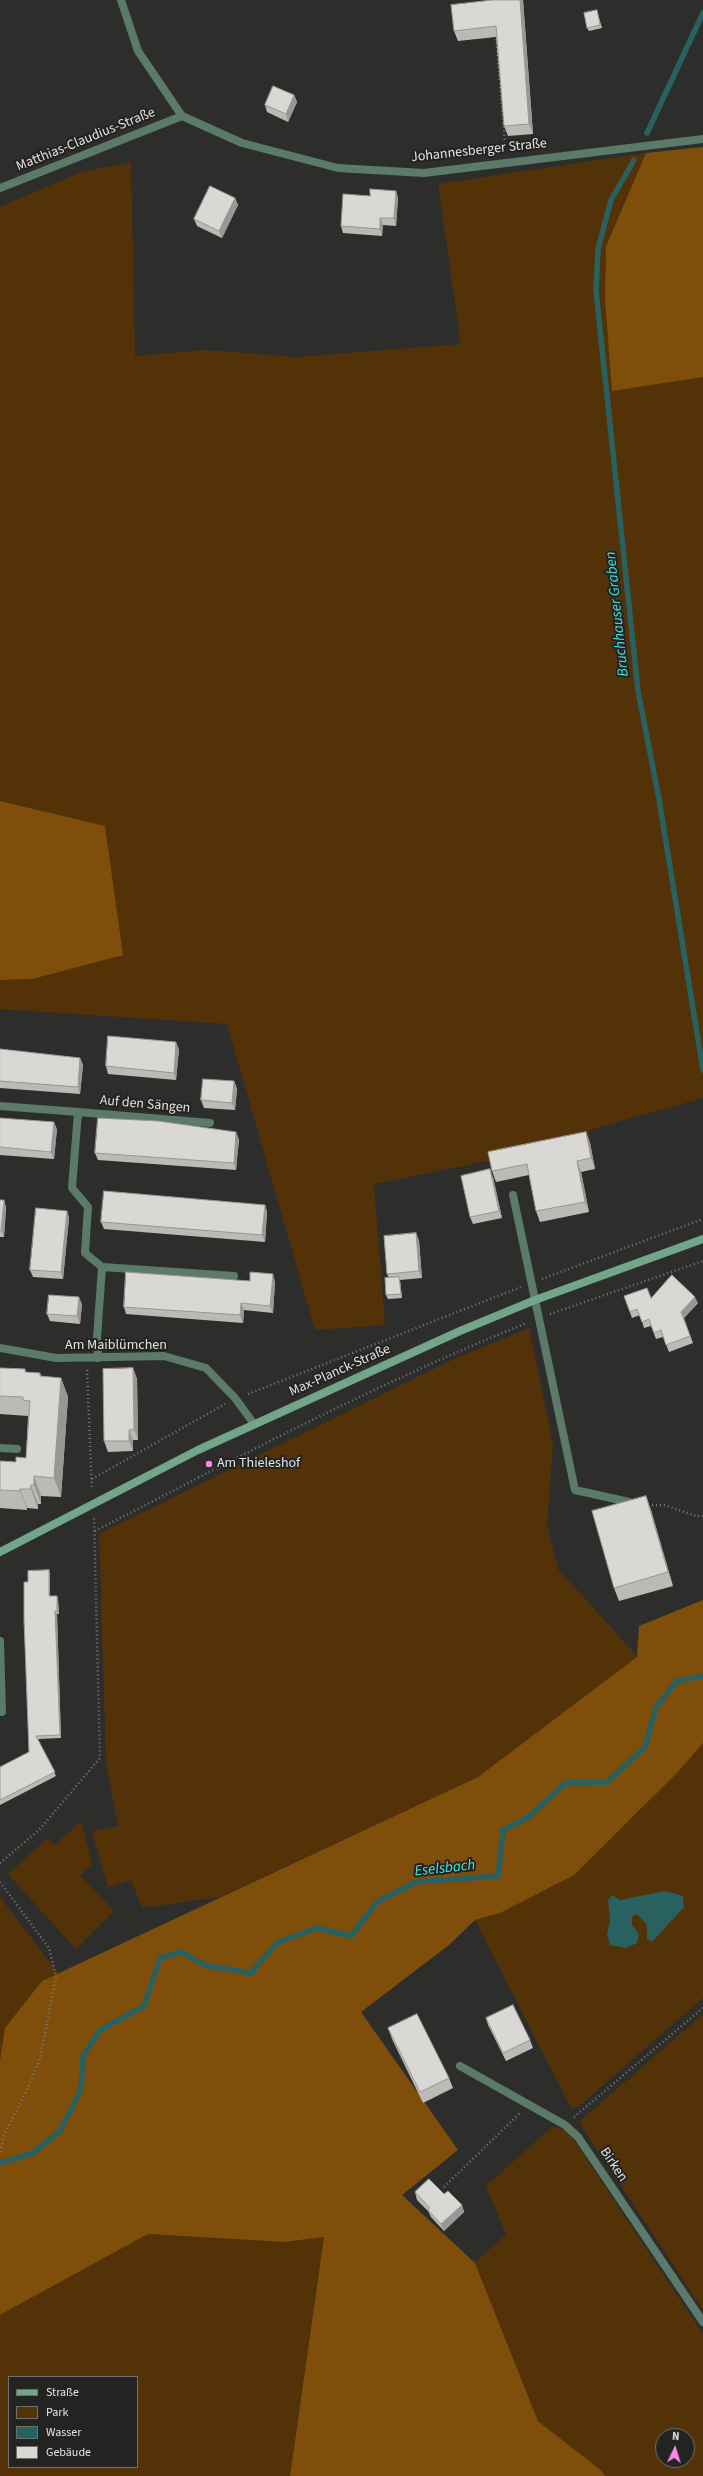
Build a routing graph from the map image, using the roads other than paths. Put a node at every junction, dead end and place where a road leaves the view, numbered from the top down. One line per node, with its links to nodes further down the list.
1 (121, 0): 2 (street)
2 (182, 116): 3 (street, Johannesberger Straße); 4 (street, Matthias-Claudius-Straße)
3 (703, 139)
4 (0, 188)
5 (0, 1106): 6 (street, Auf den Sängen)
6 (78, 1112): 7 (street, Auf den Sängen); 10 (street, Auf den Sängen)
7 (210, 1123)
8 (513, 1195): 12 (street)
9 (703, 1239): 12 (street, Max-Planck-Straße)
10 (102, 1267): 11 (street); 14 (street)
11 (234, 1276)
12 (535, 1300): 15 (street, Max-Planck-Straße); 18 (street)
13 (0, 1348): 14 (street, Am Maiblümchen)
14 (98, 1358): 15 (street, Am Maiblümchen)
15 (254, 1424): 19 (street, Max-Planck-Straße)
16 (0, 1448): 17 (street)
17 (17, 1449)
18 (629, 1502)
19 (0, 1552)
20 (0, 1641): 21 (street)
21 (0, 1712)
22 (460, 2066): 23 (street, Birken)
23 (703, 2322)

